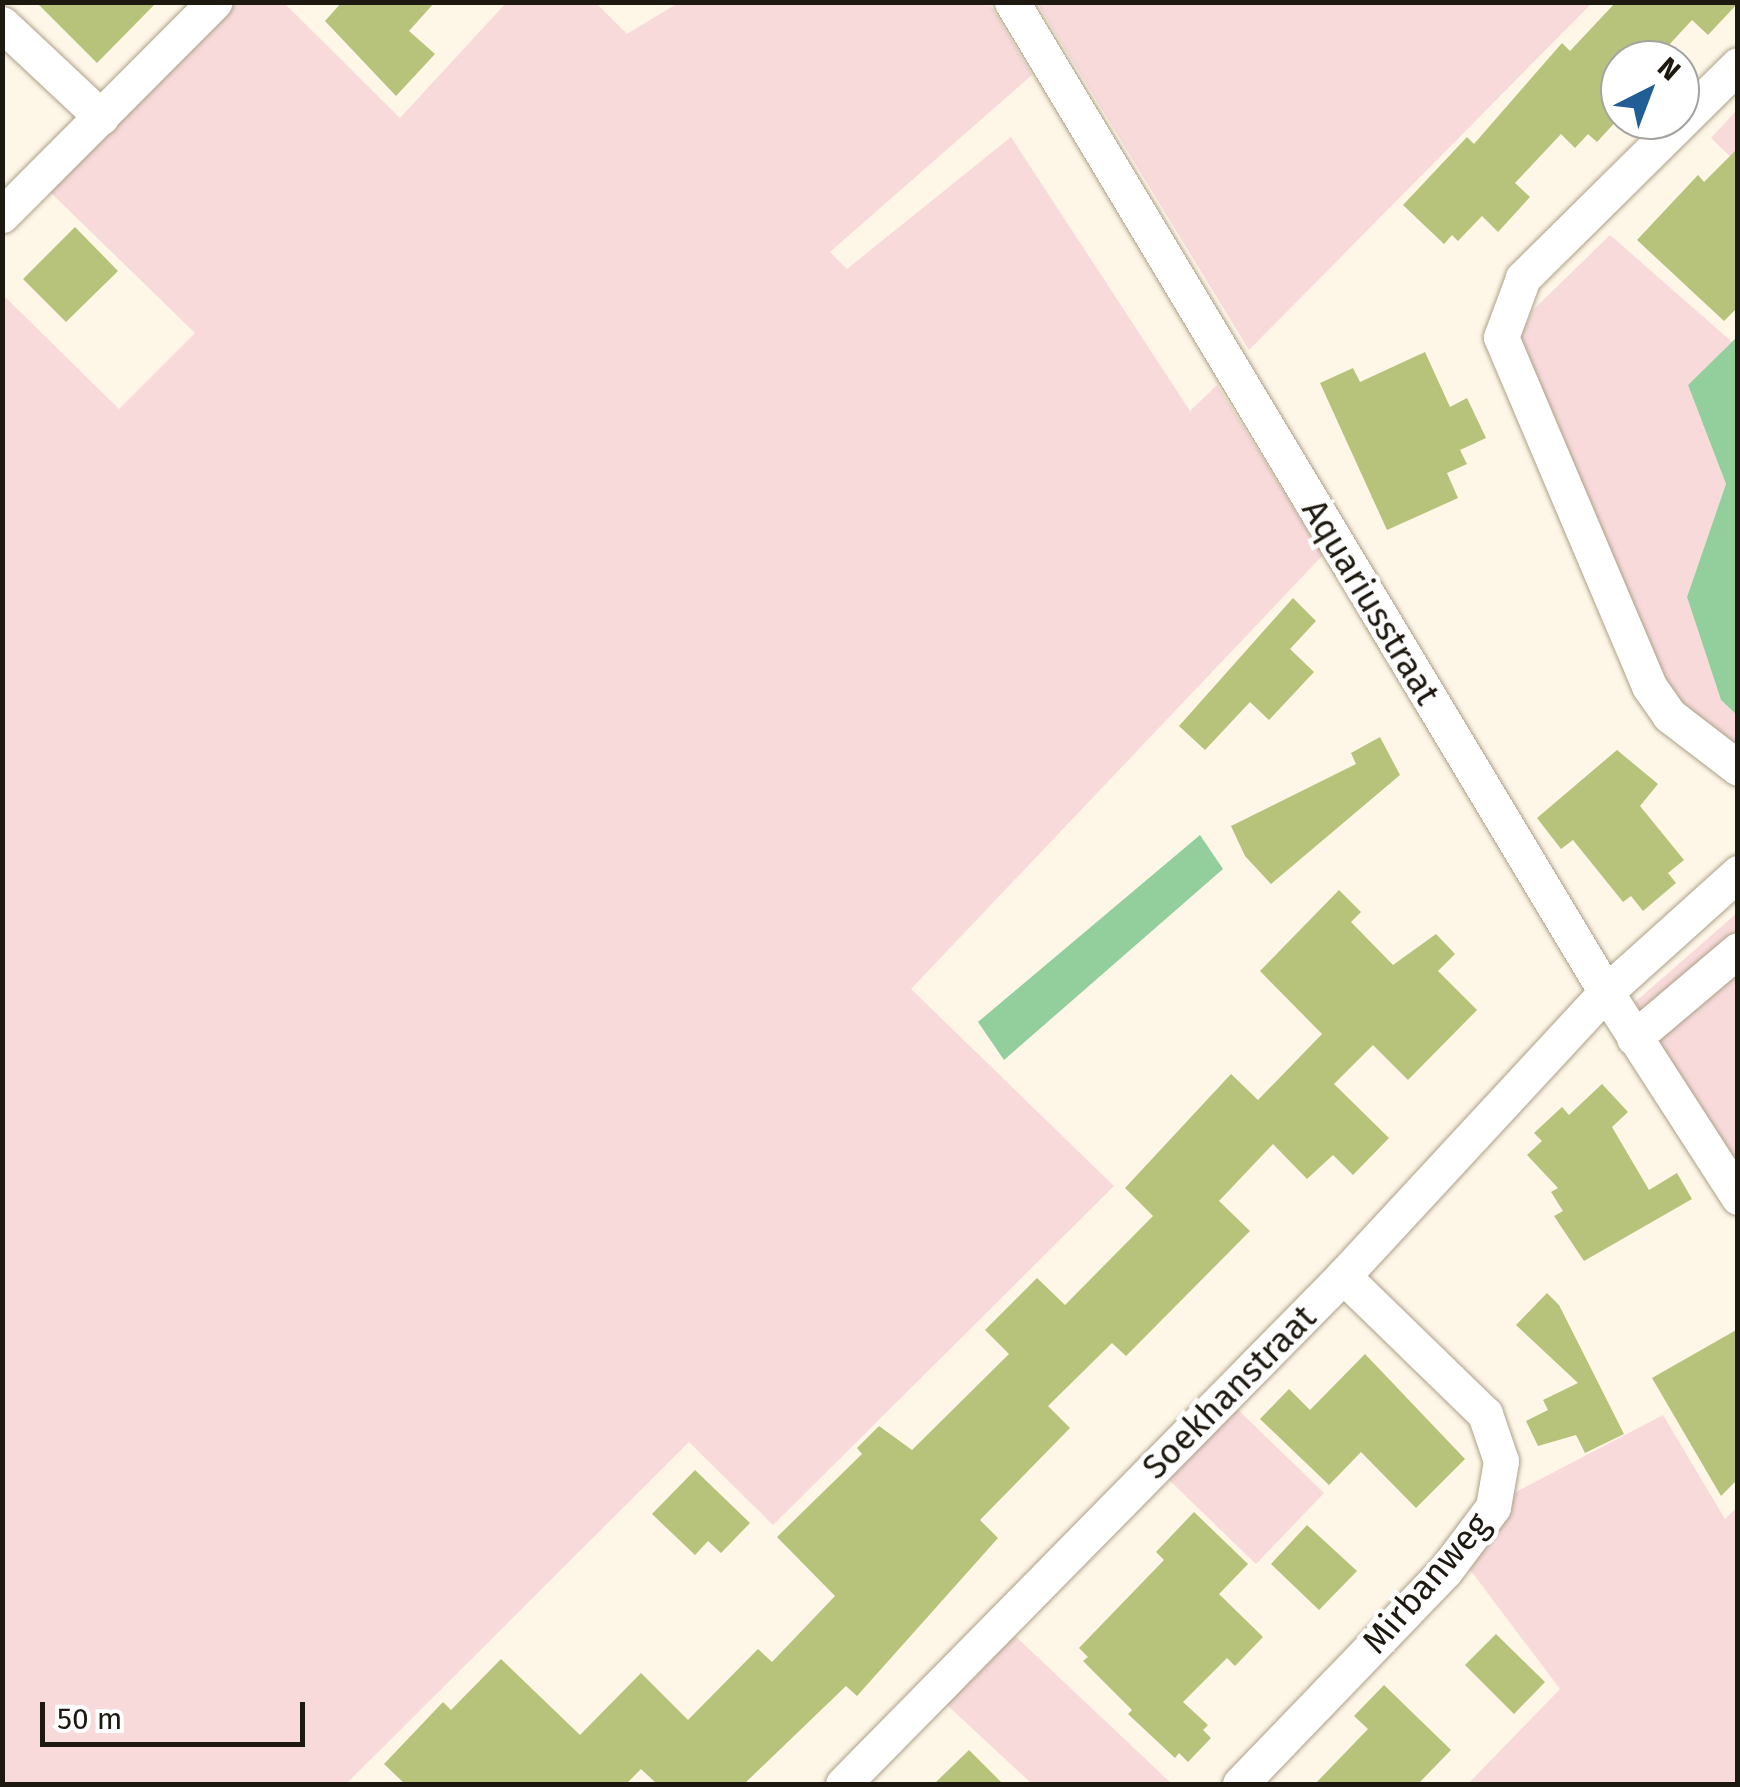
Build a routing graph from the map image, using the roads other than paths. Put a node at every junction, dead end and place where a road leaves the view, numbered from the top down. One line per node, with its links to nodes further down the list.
1 (214, 2): 5 (street)
2 (1012, 2): 11 (street, Aquariusstraat)
3 (2, 24): 5 (street)
4 (1738, 65): 7 (street)
5 (101, 117): 6 (street)
6 (2, 214)
7 (1738, 768)
8 (1738, 872): 10 (street, Soekhanstraat)
9 (1738, 950): 12 (street)
10 (1646, 959): 11 (street, Soekhanstraat); 12 (street)
11 (1606, 992): 13 (street, Aquariusstraat); 15 (street, Soekhanstraat)
12 (1678, 1002): 13 (street)
13 (1634, 1038): 14 (street, Aquariusstraat)
14 (1738, 1197)
15 (1343, 1276): 16 (street, Soekhanstraat); 17 (street, Mirbanweg)
16 (843, 1784)
17 (1240, 1784)

